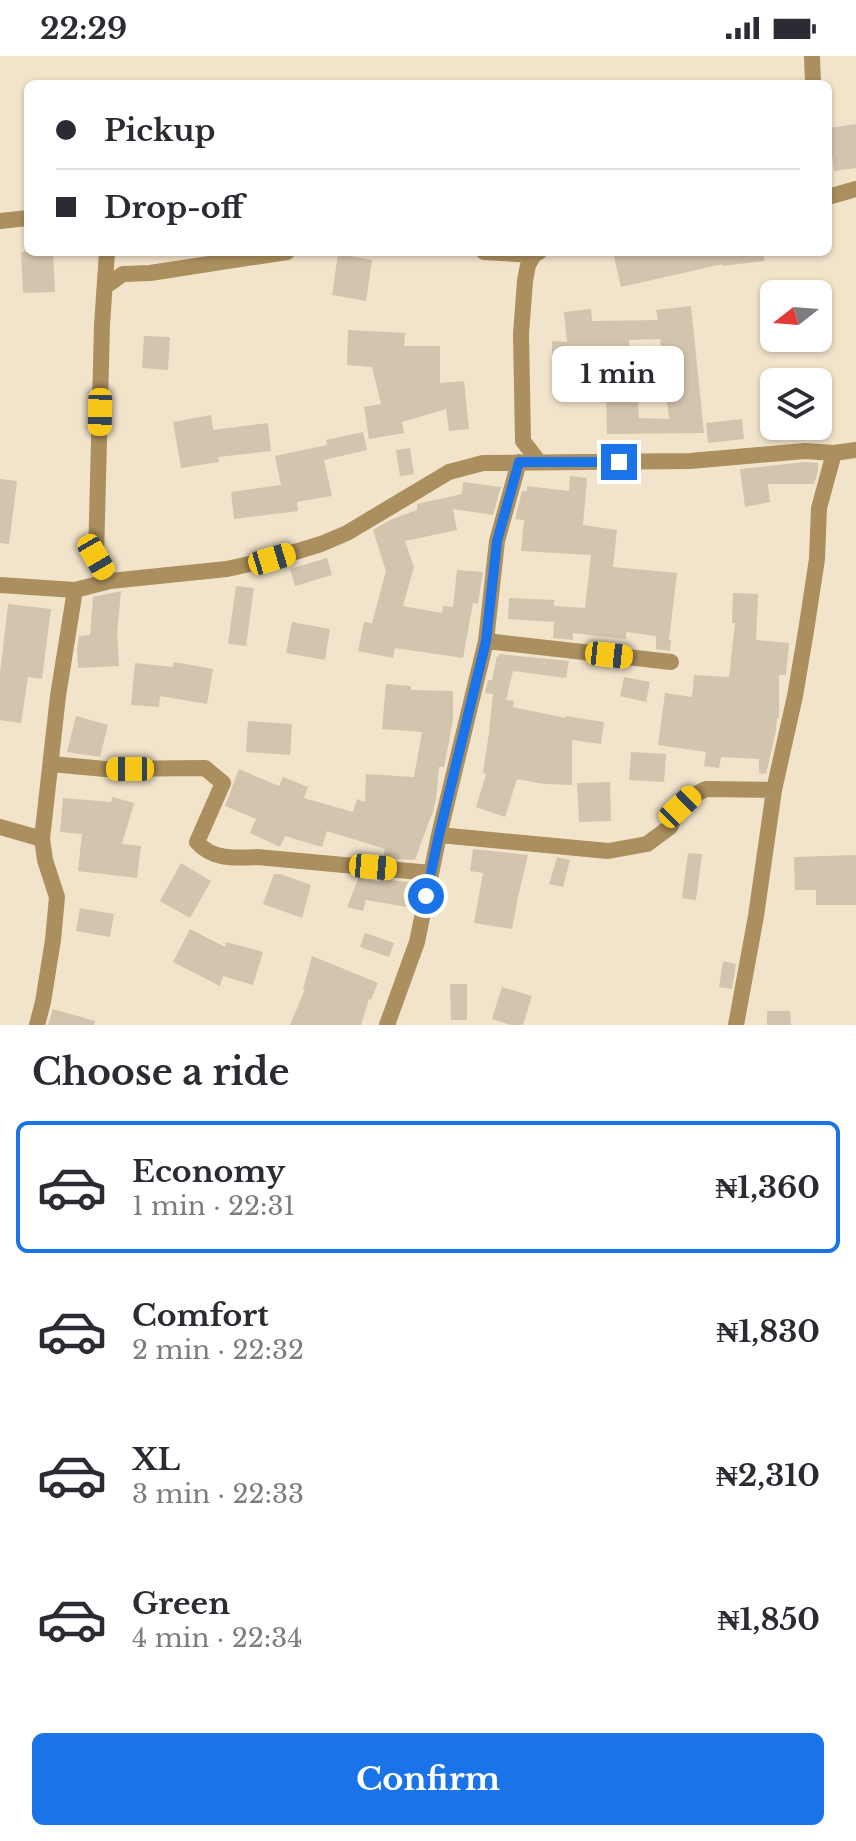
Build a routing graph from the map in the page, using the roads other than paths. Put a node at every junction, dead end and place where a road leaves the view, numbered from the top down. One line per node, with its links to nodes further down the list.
1 (812, 56): 2 (street)
2 (813, 80)
3 (856, 189): 4 (street)
4 (832, 196)
5 (24, 218): 6 (street)
6 (0, 221)
7 (107, 256): 10 (street); 11 (street)
8 (261, 256): 10 (street)
9 (535, 256): 15 (street)
10 (123, 274): 11 (street)
11 (106, 286): 16 (street)
12 (856, 450): 13 (street)
13 (834, 453): 15 (street); 22 (street)
14 (519, 462): 15 (street); 16 (street); 19 (street)
15 (539, 462)
16 (110, 581): 18 (street)
17 (0, 585): 18 (street)
18 (75, 590): 21 (street)
19 (486, 641): 20 (street); 24 (street)
20 (671, 662)
21 (51, 764): 25 (street); 26 (street)
22 (774, 790): 24 (street); 29 (street)
23 (0, 827): 25 (street)
24 (439, 835): 26 (street)
25 (42, 839): 27 (street)
26 (431, 873): 28 (street)
27 (37, 1025)
28 (387, 1025)
29 (736, 1025)

